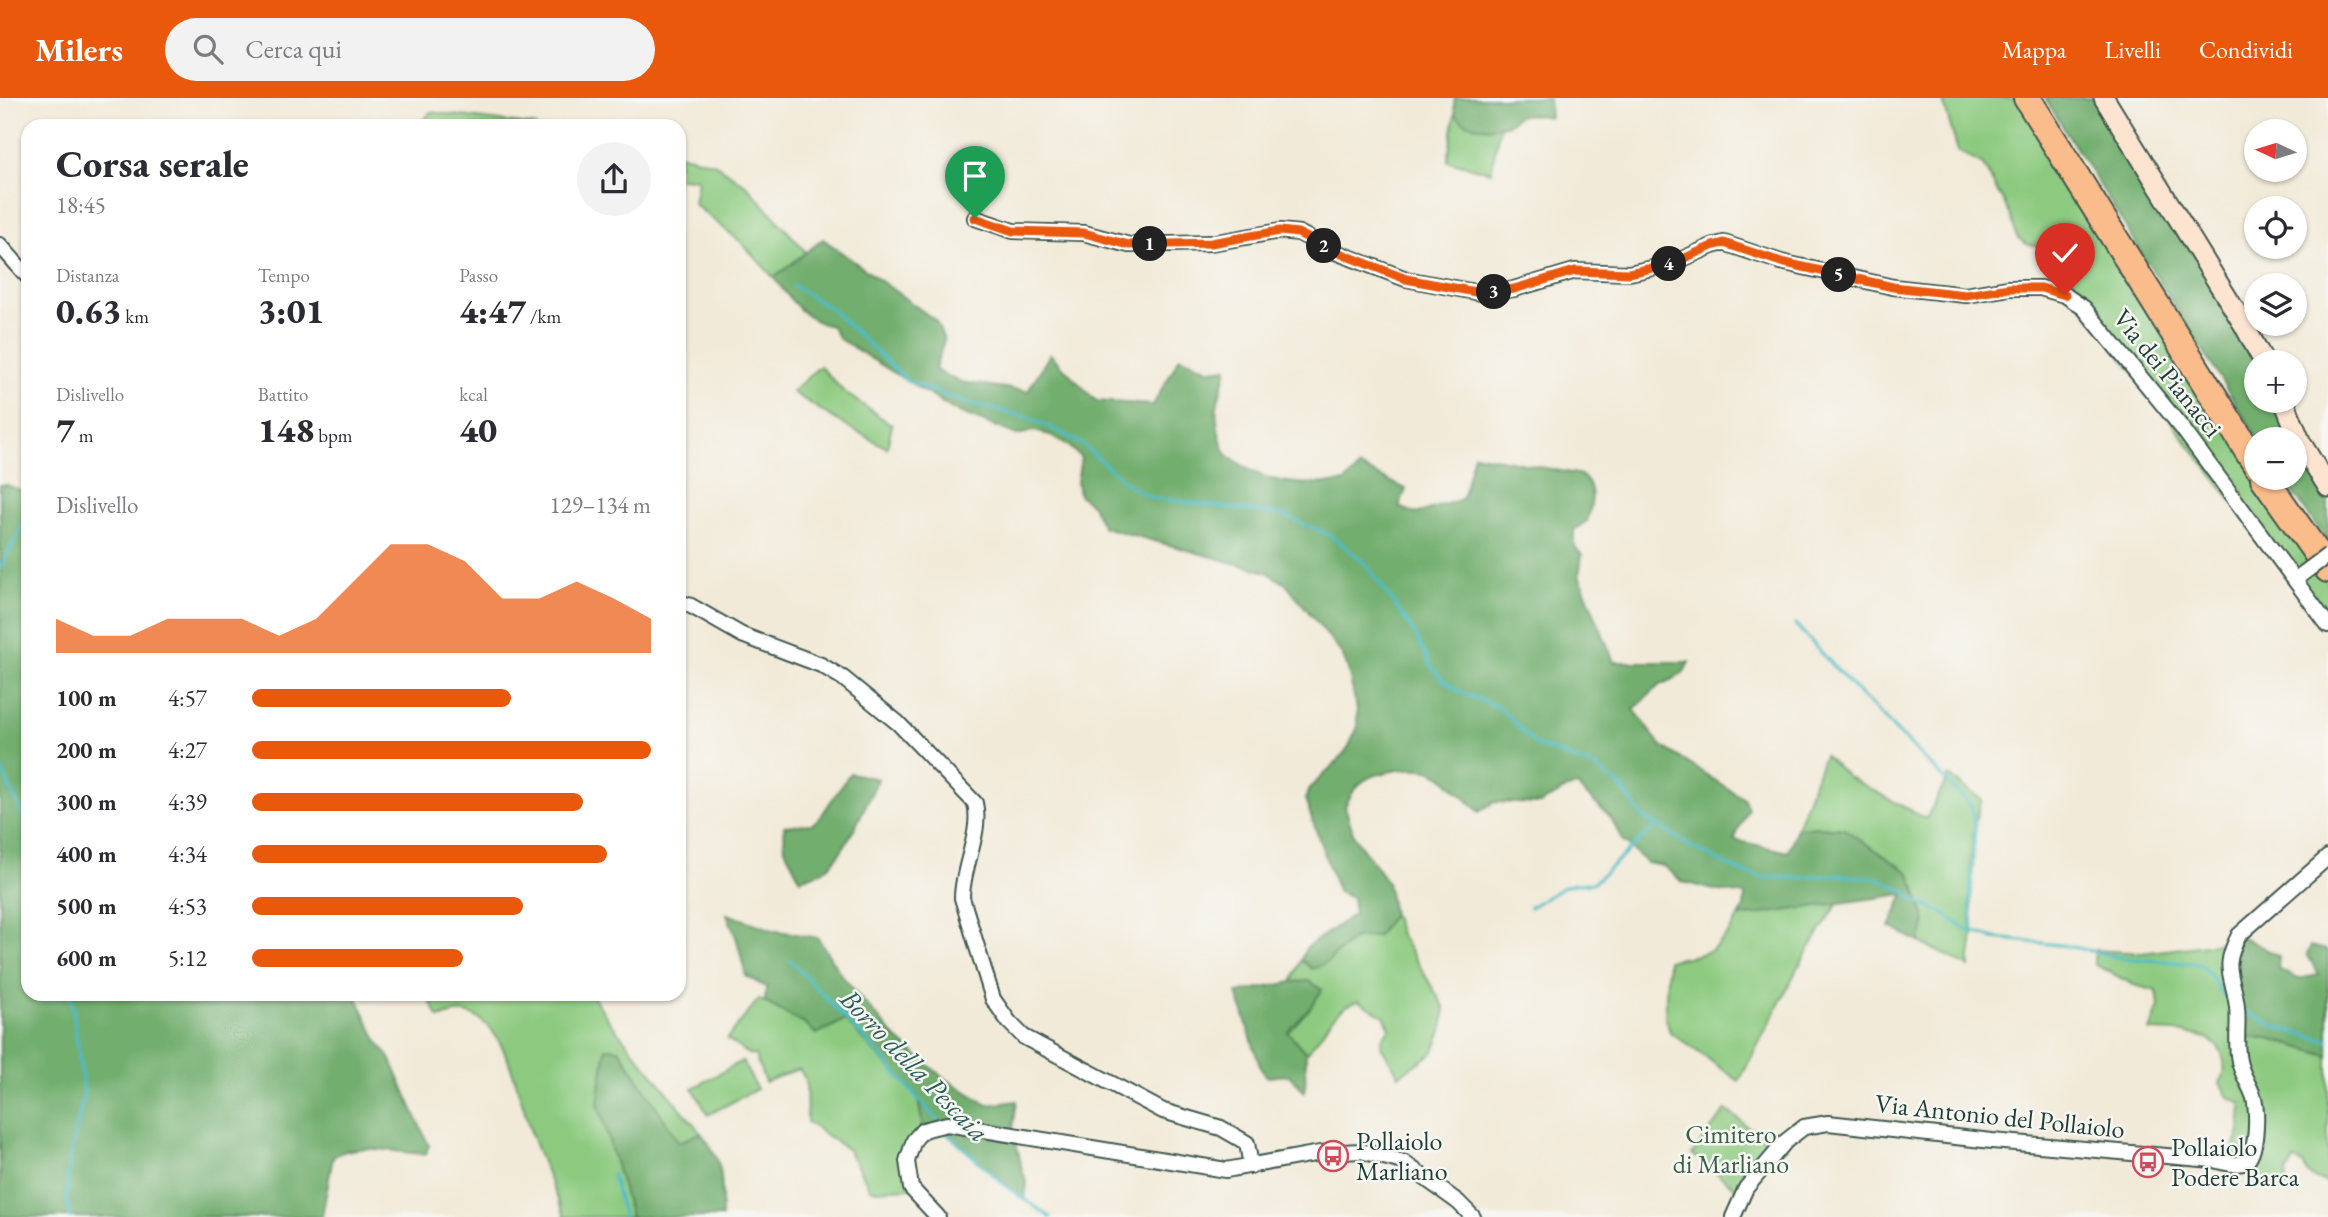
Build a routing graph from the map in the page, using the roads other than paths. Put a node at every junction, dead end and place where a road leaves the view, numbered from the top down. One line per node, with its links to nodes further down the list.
1 (2027, 98): 10 (highway)
2 (2045, 98): 9 (highway)
3 (2105, 98): 7 (street)
4 (975, 218): 17 (street, Via dei Pianacci)
5 (2, 249): 6 (street)
6 (21, 269)
7 (2258, 350)
8 (2289, 413): 11 (street)
9 (2251, 427)
10 (2244, 445)
11 (2328, 487)
12 (2272, 490): 16 (highway)
13 (2291, 490): 14 (highway)
14 (2328, 544)
15 (2328, 555): 17 (street, bridge)
16 (2328, 569)
17 (2298, 578): 19 (street)
18 (686, 604): 21 (street)
19 (2328, 625)
20 (2328, 857): 24 (street, Via Antonio del Pollaiolo)
21 (1251, 1166): 22 (street); 23 (street)
22 (938, 1217)
23 (1474, 1217)
24 (1733, 1217)

